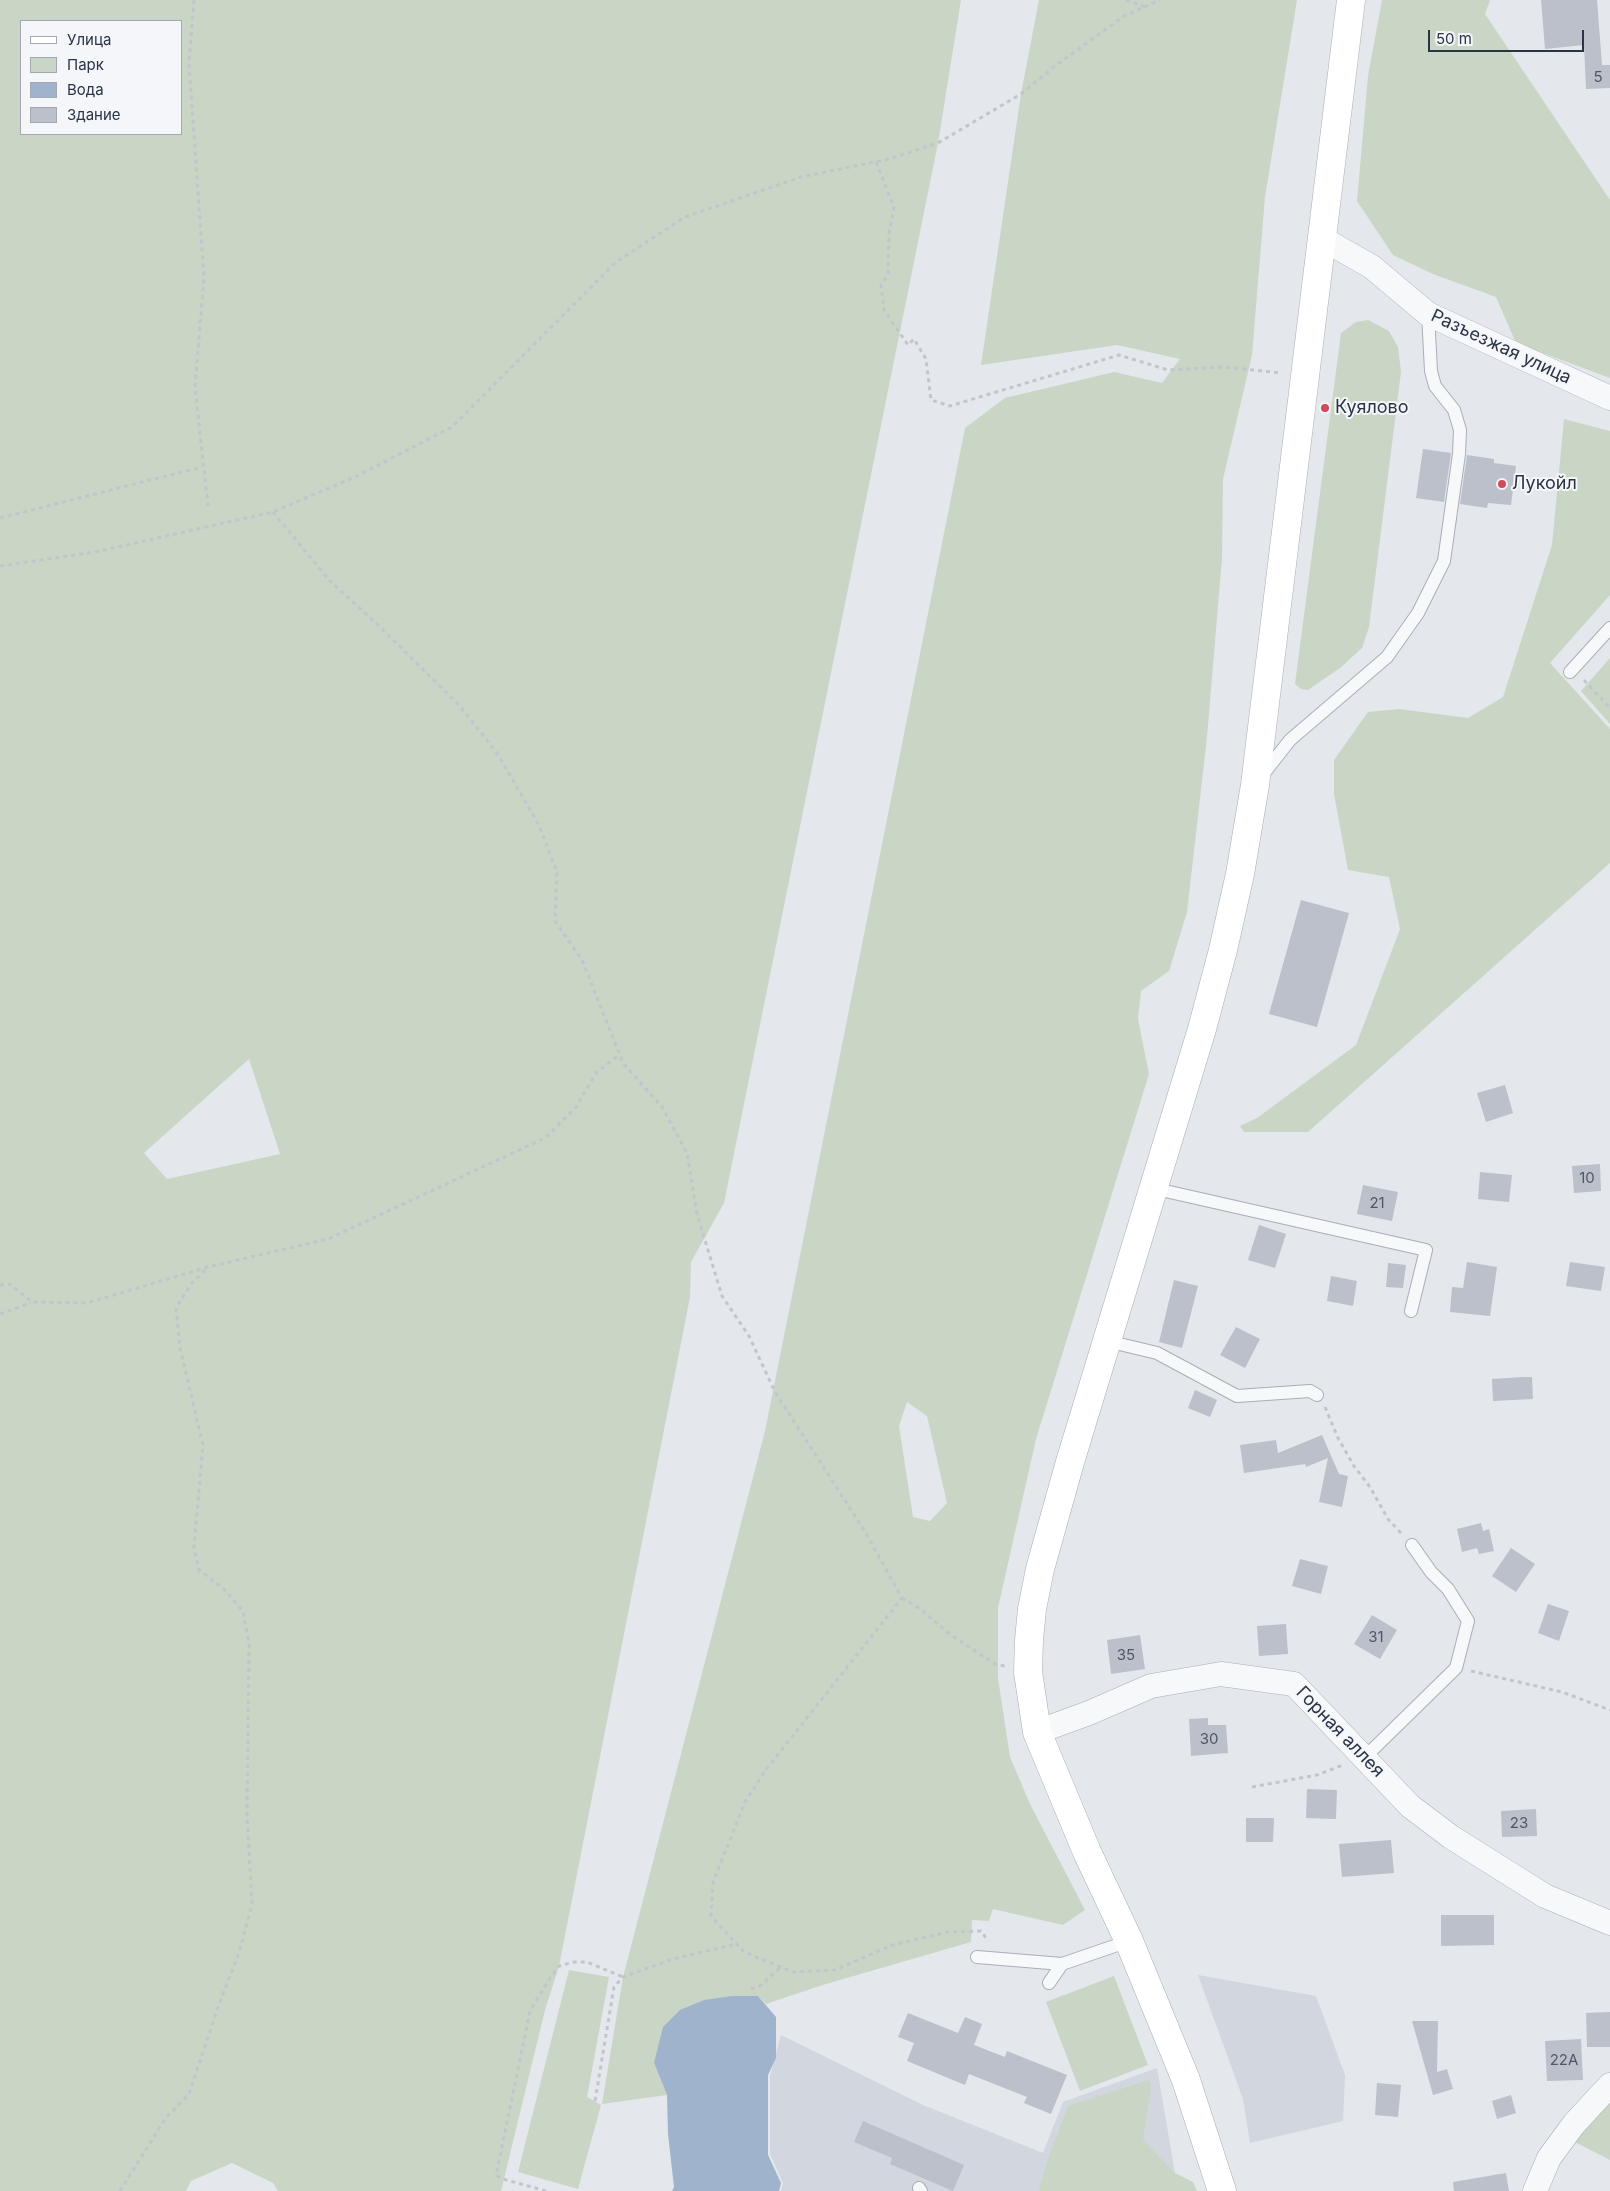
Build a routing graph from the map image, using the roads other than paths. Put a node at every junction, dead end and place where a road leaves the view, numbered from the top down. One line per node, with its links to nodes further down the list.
1 (1351, 0): 2 (main road)
2 (1323, 239): 3 (street, Разъезжая улица); 7 (main road)
3 (1428, 314): 4 (street, Разъезжая улица); 7 (lane)
4 (1610, 398)
5 (1610, 628): 6 (lane)
6 (1572, 671)
7 (1255, 785): 8 (main road)
8 (1152, 1188): 9 (lane); 10 (main road)
9 (1411, 1311)
10 (1107, 1341): 11 (lane); 13 (main road)
11 (1317, 1395)
12 (1412, 1545): 14 (lane)
13 (1037, 1732): 14 (street, Горная аллея); 16 (main road)
14 (1365, 1757): 15 (street, Горная аллея)
15 (1610, 1923)
16 (1129, 1941): 18 (lane); 21 (main road)
17 (977, 1957): 18 (lane)
18 (1062, 1964): 19 (lane)
19 (1049, 1983)
20 (1610, 2085): 22 (street)
21 (1222, 2191)
22 (1535, 2191)

